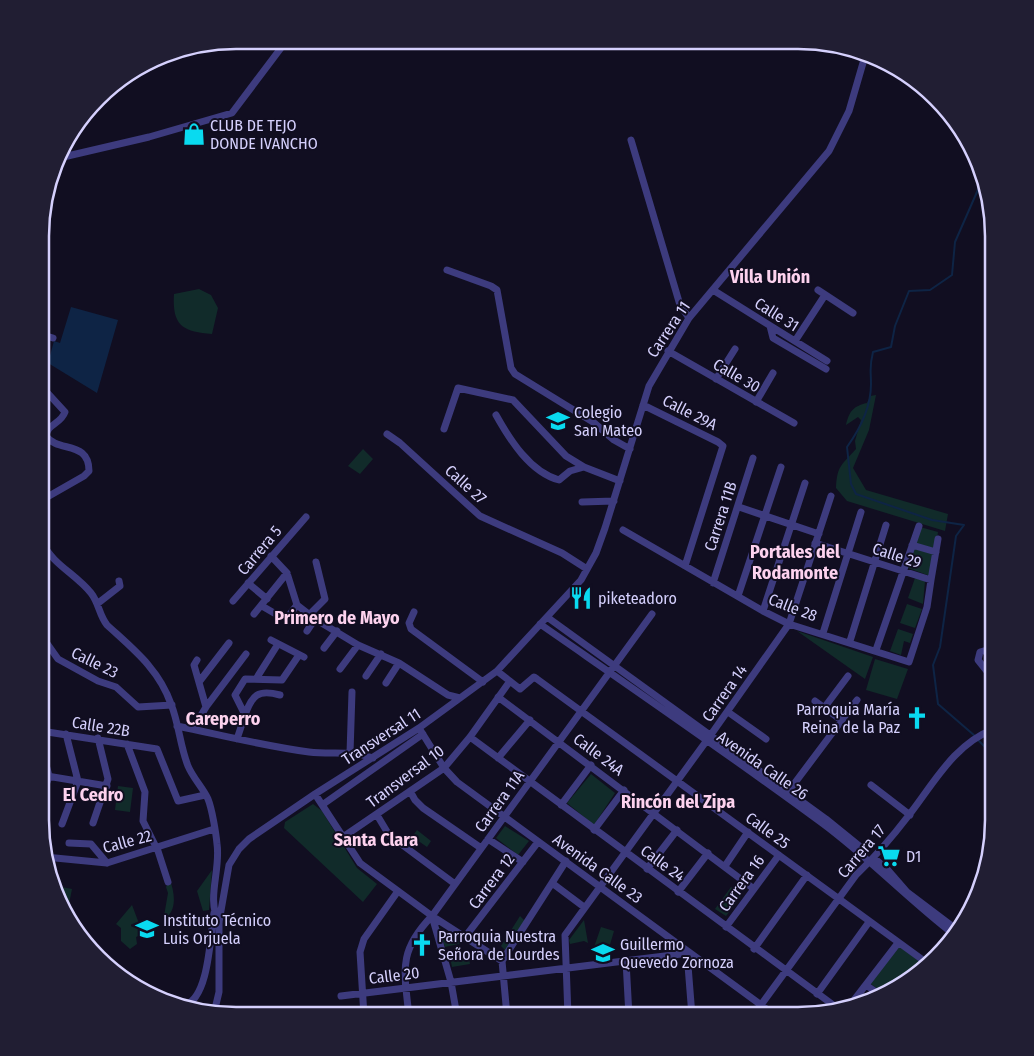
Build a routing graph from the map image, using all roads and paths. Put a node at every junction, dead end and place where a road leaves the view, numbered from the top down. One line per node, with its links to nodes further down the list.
1 (279, 49): 4 (street)
2 (864, 61): 6 (street, Carrera 11)
3 (631, 140): 10 (street)
4 (67, 156)
5 (448, 270): 30 (street)
6 (713, 290): 10 (street, Carrera 11); 11 (street, Calle 31)
7 (818, 290): 8 (street)
8 (825, 295): 9 (street); 14 (street)
9 (853, 313)
10 (689, 318): 16 (street, Carrera 11)
11 (770, 326): 14 (street, Calle 31); 18 (street)
12 (49, 337): 13 (street)
13 (53, 338)
14 (795, 341): 17 (street, Calle 31)
15 (735, 348): 20 (street)
16 (668, 351): 20 (street, Calle 30); 23 (street, Carrera 11)
17 (828, 361)
18 (826, 369)
19 (773, 373): 22 (street)
20 (716, 379): 22 (street, Calle 30)
21 (49, 395): 26 (street)
22 (756, 402): 25 (street, Calle 30)
23 (643, 405): 30 (street, Carrera 11); 58 (street, Calle 29A)
24 (496, 415): 32 (street)
25 (794, 423)
26 (49, 429)
27 (444, 429): 32 (street)
28 (387, 434): 59 (street, Calle 27)
29 (49, 440): 36 (street)
30 (630, 448): 34 (street, Carrera 11)
31 (753, 458): 40 (street, Carrera 11B)
32 (584, 467): 34 (street)
33 (781, 467): 43 (street)
34 (620, 481): 38 (street, Carrera 11)
35 (805, 483): 44 (street)
36 (49, 496)
37 (831, 496): 48 (street, Carrera 14)
38 (614, 501): 39 (street); 59 (street, Carrera 11)
39 (582, 502)
40 (738, 507): 43 (street); 65 (street, Carrera 11B)
41 (861, 512): 54 (street)
42 (306, 516): 55 (street, Carrera 5)
43 (765, 516): 44 (street); 66 (street)
44 (791, 524): 48 (street); 72 (street)
45 (886, 525): 57 (street)
46 (919, 526): 51 (street)
47 (623, 530): 58 (street, Calle 28)
48 (819, 534): 50 (street, Carrera 14)
49 (938, 539): 52 (street, Calle 29)
50 (815, 543): 54 (street, Calle 29); 81 (street, Carrera 14)
51 (912, 545): 52 (street); 60 (street)
52 (936, 552): 63 (street, Calle 29)
53 (49, 554): 69 (street)
54 (849, 554): 57 (street, Calle 29); 84 (street)
55 (271, 556): 61 (street); 64 (street, Carrera 5)
56 (316, 562): 77 (street)
57 (875, 562): 60 (street, Calle 29); 86 (street)
58 (685, 566): 65 (street, Calle 28)
59 (587, 569): 78 (street, Carrera 11)
60 (902, 571): 63 (street, Calle 29); 91 (street)
61 (287, 573): 67 (street); 70 (street)
62 (119, 580): 69 (street)
63 (931, 580): 91 (street, Calle 28)
64 (248, 583): 67 (street); 68 (street, Carrera 5)
65 (713, 583): 66 (street, Calle 28)
66 (738, 596): 72 (street, Calle 28)
67 (267, 599): 71 (street)
68 (233, 601)
69 (97, 604): 114 (street)
70 (297, 604): 77 (street); 79 (street)
71 (262, 606): 74 (street); 75 (street)
72 (762, 611): 81 (street, Calle 28)
73 (414, 612): 106 (street)
74 (274, 613)
75 (254, 614)
76 (652, 614): 98 (street, Carrera 11A)
77 (312, 616): 82 (street); 83 (street)
78 (548, 617): 80 (street, Carrera 11); 98 (street, Avenida Calle 26)
79 (287, 618)
80 (540, 624): 85 (street, Carrera 11); 98 (street, Avenida Calle 26)
81 (789, 624): 84 (street, Calle 28); 118 (street, Carrera 14)
82 (307, 631)
83 (337, 631): 88 (street); 90 (street)
84 (823, 633): 86 (street, Calle 28)
85 (529, 636): 100 (street, Transversal 11)
86 (850, 641): 91 (street, Calle 28)
87 (229, 643): 105 (street)
88 (358, 645): 94 (street); 97 (street)
89 (49, 646): 114 (street, Calle 23)
90 (324, 648)
91 (876, 650)
92 (985, 651): 99 (street)
93 (246, 654): 115 (street)
94 (381, 654): 96 (street); 101 (street)
95 (197, 660): 105 (street)
96 (398, 663): 107 (street); 111 (street)
97 (340, 669)
98 (612, 669): 117 (street, Carrera 11A); 131 (street, Avenida Calle 26)
99 (985, 669)
100 (497, 671): 104 (street); 106 (street, Transversal 11)
101 (366, 676)
102 (848, 676): 116 (street)
103 (256, 679): 103 (street); 119 (street)
104 (510, 681): 110 (street, Transversal 10); 117 (street, Calle 25)
105 (199, 682): 115 (street)
106 (483, 682): 111 (street, Transversal 11)
107 (386, 683)
108 (352, 692): 135 (street)
109 (280, 695): 119 (street)
110 (498, 697): 120 (street, Calle 24A); 129 (street, Transversal 10)
111 (460, 698): 124 (street, Transversal 11)
112 (856, 700): 121 (street)
113 (815, 701): 116 (street)
114 (172, 705): 122 (street)
115 (206, 707): 123 (street)
116 (824, 708): 121 (street)
117 (581, 711): 133 (street, Carrera 11A); 141 (street, Calle 25)
118 (728, 712): 131 (street, Carrera 14); 132 (street)
119 (245, 715): 130 (street)
120 (530, 720): 133 (street, Calle 24A); 137 (street)
121 (841, 720): 148 (street)
122 (177, 726): 123 (street); 150 (street)
123 (193, 729): 130 (street)
124 (421, 731): 136 (street, Transversal 11); 139 (street, Avenida Calle 23); 151 (street)
125 (49, 732): 127 (street, Calle 22B)
126 (985, 732): 154 (street, Carrera 17)
127 (66, 734): 128 (street, Calle 22B); 142 (street)
128 (98, 738): 134 (street, Calle 22B); 145 (street)
129 (470, 738): 137 (street, Calle 24); 139 (street, Transversal 10)
130 (238, 739): 135 (street)
131 (708, 739): 141 (street, Carrera 14); 148 (street, Avenida Calle 26); 173 (street, Avenida Calle 26)
132 (766, 739)
133 (559, 741): 138 (street, Calle 24A); 143 (street, Carrera 11A)
134 (126, 744): 150 (street, Calle 22B); 167 (street)
135 (350, 753): 136 (street)
136 (373, 758): 149 (street, Transversal 11)
137 (498, 758): 143 (street, Calle 24)
138 (591, 765): 146 (street, Calle 24A); 152 (street)
139 (444, 768): 147 (street, Transversal 10); 156 (street, Avenida Calle 23)
140 (49, 776): 142 (street)
141 (677, 780): 153 (street, Carrera 14); 162 (street, Calle 25)
142 (78, 781): 145 (street); 158 (street)
143 (530, 782): 152 (street, Calle 24); 156 (street, Carrera 11A)
144 (871, 785): 154 (street)
145 (107, 786): 157 (street)
146 (624, 790): 153 (street, Calle 24A); 160 (street)
147 (410, 791): 155 (street, Transversal 10); 168 (street)
148 (788, 792): 173 (street, Avenida Calle 26)
149 (315, 794): 151 (street); 191 (street, Transversal 11)
150 (204, 795): 159 (street)
151 (322, 805): 163 (street)
152 (561, 805): 160 (street, Calle 24)
153 (654, 812): 161 (street, Calle 24A); 169 (street, Carrera 14)
154 (910, 814): 173 (street, Carrera 17)
155 (377, 815): 163 (street, Transversal 10); 182 (street)
156 (504, 816): 164 (street, Carrera 11A); 165 (street, Avenida Calle 23)
157 (93, 822)
158 (62, 824)
159 (214, 829): 167 (street, Calle 22); 189 (street)
160 (594, 830): 169 (street, Calle 24)
161 (677, 830): 170 (street, Calle 24A); 178 (street)
162 (748, 832): 171 (street, Calle 25); 177 (street)
163 (344, 837): 185 (street)
164 (488, 839): 168 (street, Carrera 11A); 175 (street)
165 (538, 842): 174 (street, Avenida Calle 23); 175 (street, Carrera 12)
166 (69, 843): 176 (street)
167 (155, 848): 176 (street, Calle 22); 180 (street)
168 (481, 848): 182 (street, Carrera 11A)
169 (625, 852): 178 (street, Calle 24); 183 (street, Carrera 14)
170 (708, 853): 177 (street, Calle 24A); 186 (street)
171 (779, 855): 179 (street, Calle 25); 184 (street, Carrera 16)
172 (52, 858): 176 (street, Calle 22)
173 (872, 860): 187 (street, Carrera 17); 193 (street); 195 (street)
174 (566, 861): 181 (street); 183 (street, Avenida Calle 23)
175 (523, 862): 196 (street, Carrera 12)
176 (108, 863)
177 (725, 866): 184 (street, Calle 24A)
178 (647, 869): 186 (street, Calle 24)
179 (806, 875): 187 (street, Calle 25); 198 (street)
180 (168, 882)
181 (552, 883): 188 (street); 201 (street)
182 (455, 884): 190 (street, Carrera 11A)
183 (600, 886): 188 (street, Carrera 14); 199 (street, Avenida Calle 23)
184 (754, 889): 194 (street, Carrera 16)
185 (398, 891): 190 (street); 210 (street)
186 (678, 892): 194 (street, Calle 24)
187 (839, 900): 192 (street, Calle 25); 204 (street, Carrera 17)
188 (584, 907): 203 (street, Carrera 14)
189 (214, 913): 191 (street); 214 (street)
190 (432, 916): 196 (street); 206 (street); 208 (street, Carrera 11A)
191 (219, 922): 216 (street)
192 (870, 922): 197 (street, Calle 25); 211 (street)
193 (952, 926)
194 (726, 927): 198 (street, Calle 24)
195 (949, 931)
196 (465, 937): 201 (street)
197 (898, 943): 200 (street, Calle 25); 207 (street)
198 (754, 949): 204 (street, Calle 24)
199 (688, 953): 202 (street, Calle 20); 223 (street); 224 (street, Avenida Calle 23)
200 (922, 960)
201 (502, 961): 205 (street)
202 (626, 961): 203 (street, Calle 20); 222 (street)
203 (566, 968): 205 (street, Calle 20); 221 (street)
204 (786, 971): 211 (street, Calle 24); 225 (street, Carrera 17)
205 (505, 976): 206 (street, Calle 20); 220 (street)
206 (451, 982): 208 (street, Calle 20); 219 (street)
207 (866, 984): 209 (street); 213 (street)
208 (406, 988): 210 (street, Calle 20); 218 (street, Carrera 11A)
209 (875, 991)
210 (362, 993): 212 (street, Calle 20); 217 (street)
211 (817, 994): 215 (street, Calle 24)
212 (341, 996)
213 (856, 998)
214 (190, 1002)
215 (832, 1004)
216 (216, 1006)
217 (363, 1007)
218 (407, 1007)
219 (455, 1007)
220 (507, 1007)
221 (568, 1007)
222 (629, 1007)
223 (690, 1007)
224 (755, 1007)
225 (761, 1007)

